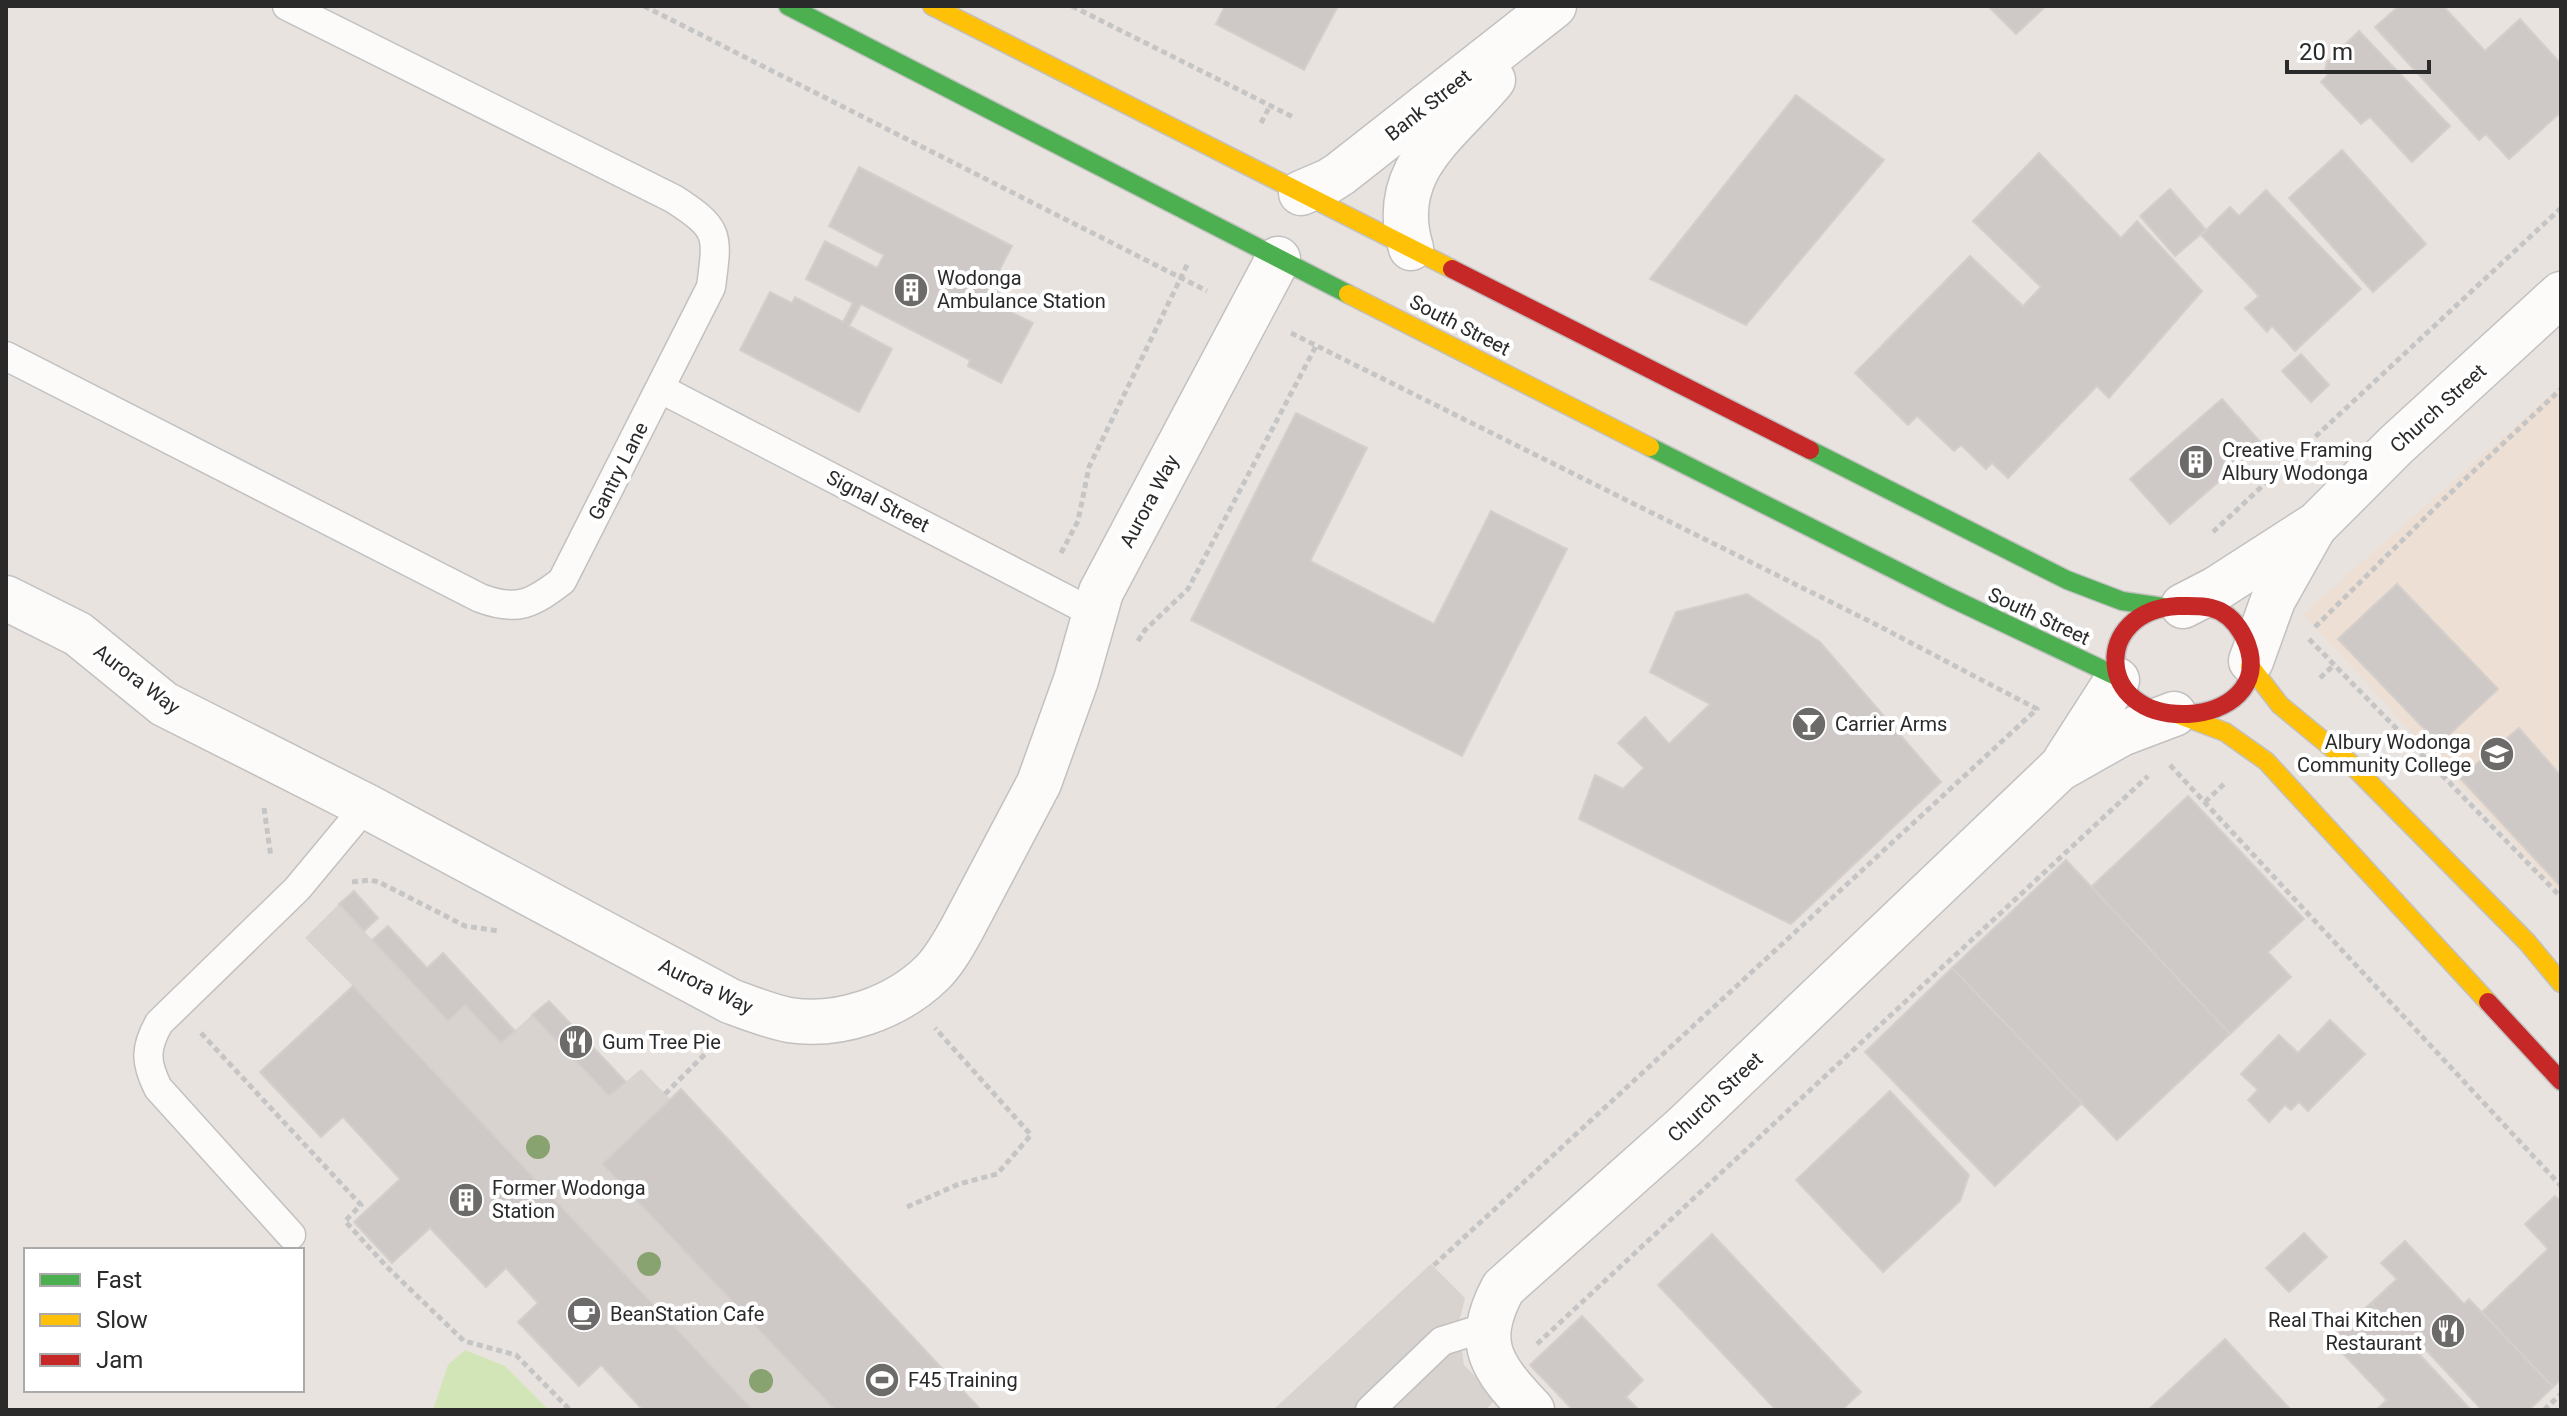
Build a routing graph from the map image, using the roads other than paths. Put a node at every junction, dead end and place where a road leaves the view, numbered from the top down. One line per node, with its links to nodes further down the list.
1 (287, 6): 10 (lane, Gantry Lane)
2 (788, 6): 7 (street, South Street)
3 (932, 6): 5 (street)
4 (1552, 8): 5 (street, Bank Street); 6 (street, Bank Street)
5 (1301, 193): 6 (street)
6 (1411, 248): 13 (street)
7 (1278, 259): 14 (street, Aurora Way); 16 (street, South Street)
8 (2561, 294): 11 (street, Church Street)
9 (6, 356): 10 (lane, Gantry Lane)
10 (661, 389): 14 (lane, Signal Street)
11 (2317, 524): 13 (street, Church Street); 15 (street, Church Street)
12 (6, 598): 19 (street, Aurora Way)
13 (2173, 607): 15 (street); 16 (street)
14 (1095, 614): 19 (street, Aurora Way)
15 (2251, 663): 17 (street); 20 (street)
16 (2117, 678): 17 (street); 18 (street, Church Street)
17 (2175, 714): 18 (street, Church Street); 21 (street)
18 (2059, 769): 23 (street, Church Street)
19 (366, 806): 22 (lane)
20 (2561, 983)
21 (2561, 1081)
22 (291, 1235)
23 (1487, 1327): 24 (lane); 25 (street)
24 (1370, 1410)
25 (1532, 1410)

